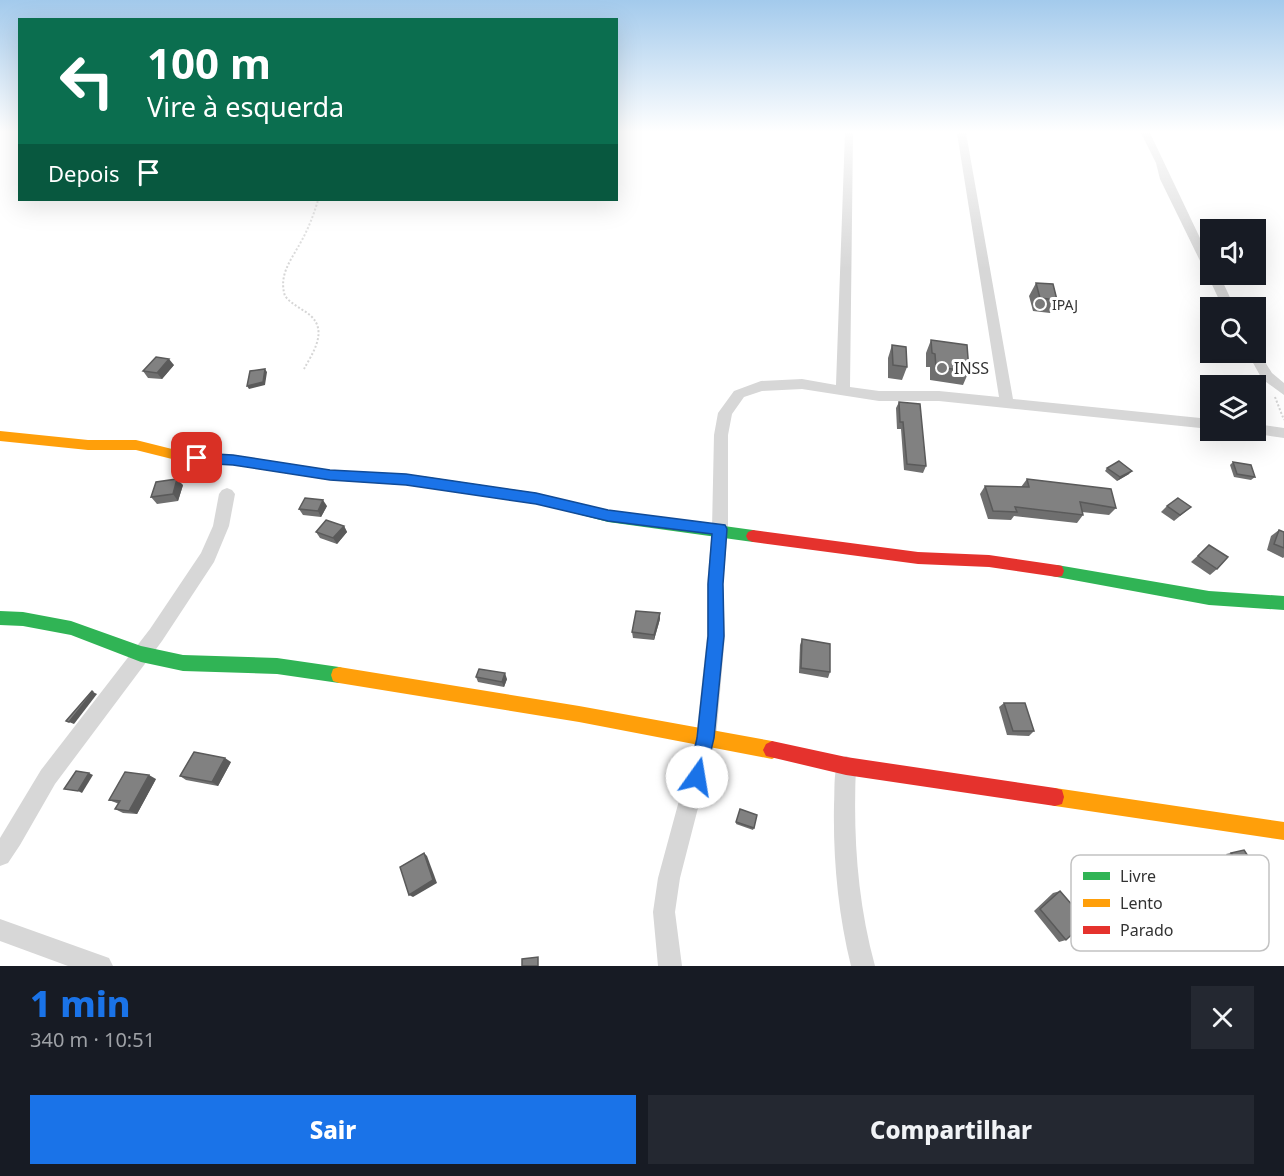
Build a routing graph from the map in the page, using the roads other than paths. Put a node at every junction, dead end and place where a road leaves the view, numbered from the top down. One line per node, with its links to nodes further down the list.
1 (848, 178): 7 (street)
2 (969, 178): 8 (street)
3 (1166, 178): 4 (street)
4 (1200, 249)
5 (1259, 363): 6 (street)
6 (1284, 390)
7 (843, 391): 8 (street); 14 (street)
8 (1007, 404): 9 (street)
9 (1200, 423)
10 (1266, 430): 11 (street)
11 (1284, 433)
12 (0, 436): 14 (street)
13 (227, 495): 17 (street)
14 (720, 529): 15 (street); 18 (street)
15 (1284, 603)
16 (0, 618): 17 (street)
17 (141, 654): 18 (street); 21 (street)
18 (706, 738): 19 (street); 24 (street)
19 (846, 766): 20 (street); 25 (street)
20 (1284, 831)
21 (0, 855)
22 (0, 930): 23 (street)
23 (101, 966)
24 (670, 966)
25 (863, 966)

